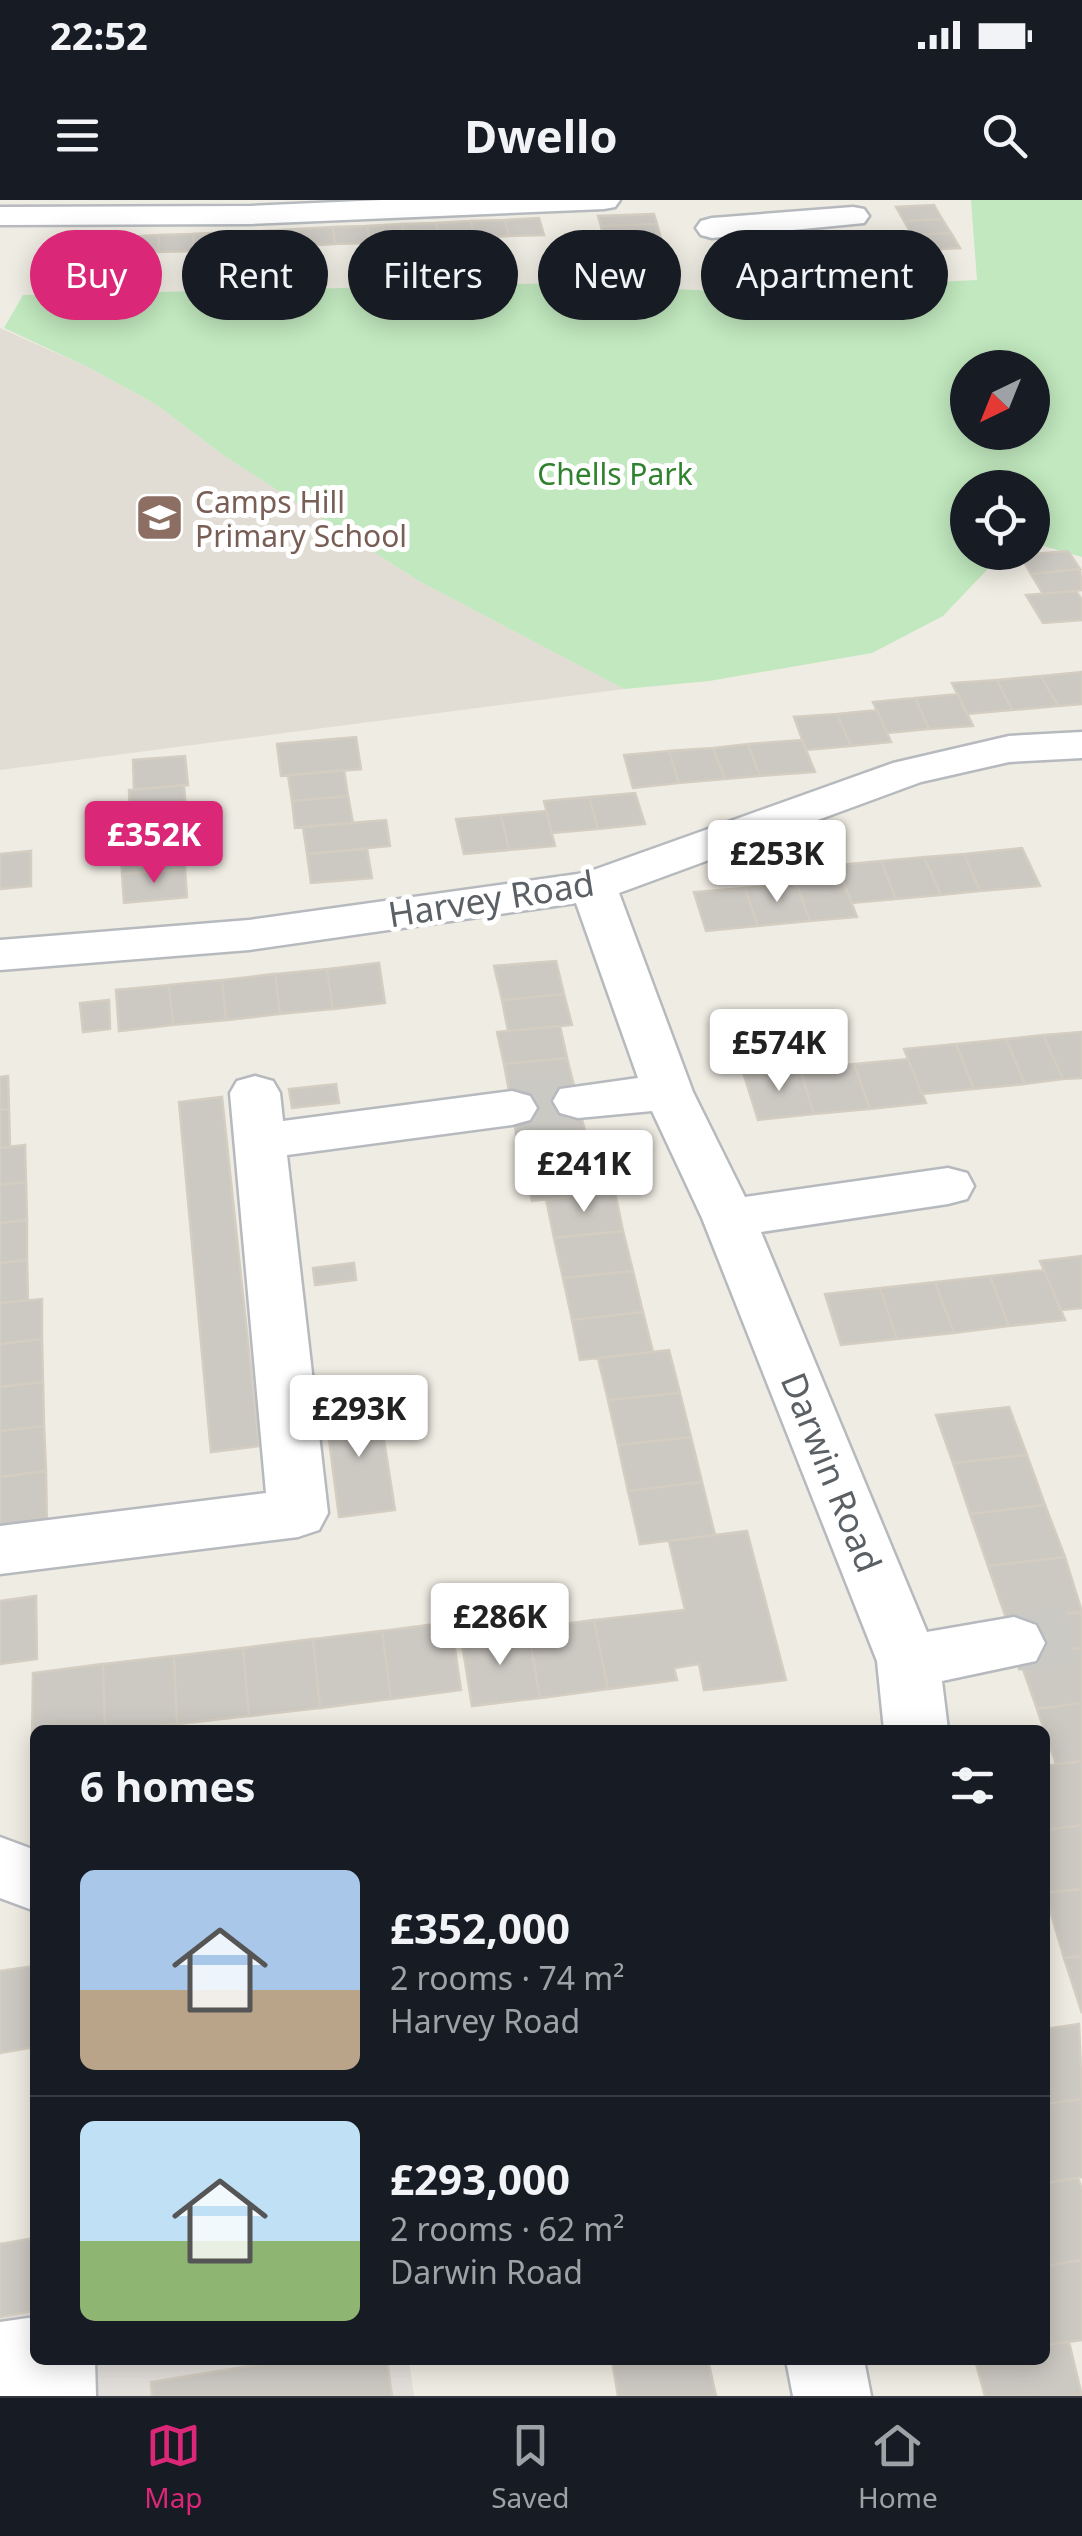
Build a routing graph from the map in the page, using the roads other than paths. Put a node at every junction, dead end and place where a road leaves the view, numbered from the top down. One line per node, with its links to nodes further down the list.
1 (604, 200): 2 (street)
2 (406, 204): 3 (street)
3 (66, 209): 4 (street)
4 (0, 216)
5 (853, 216): 6 (street)
6 (708, 229)
7 (1082, 745): 8 (street, Harvey Road)
8 (593, 886): 9 (street, Harvey Road); 10 (street, Darwin Road)
9 (0, 956)
10 (668, 1092): 11 (street); 14 (street, Darwin Road)
11 (578, 1101)
12 (512, 1108): 15 (street)
13 (948, 1186): 14 (street)
14 (729, 1218): 17 (street, Darwin Road)
15 (0, 1550)
16 (1014, 1643): 17 (street)
17 (908, 1661): 18 (street, Darwin Road)
18 (915, 1725)
19 (0, 1868): 20 (street)
20 (30, 1879)
21 (30, 2357): 22 (street)
22 (0, 2361)
23 (56, 2365): 25 (street)
24 (827, 2365): 26 (street)
25 (57, 2396)
26 (832, 2396)

